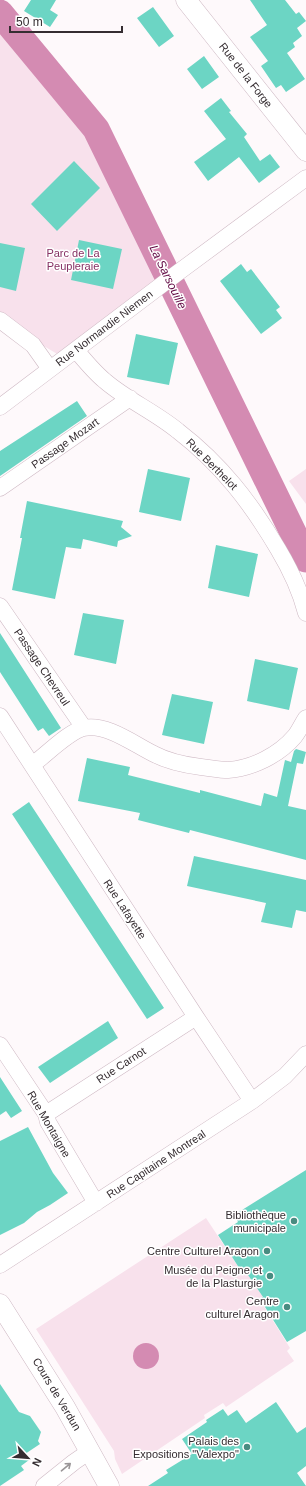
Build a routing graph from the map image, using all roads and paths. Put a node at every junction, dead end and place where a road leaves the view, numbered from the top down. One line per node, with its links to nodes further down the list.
1 (186, 0): 2 (main road, Rue de la Forge)
2 (306, 151)
3 (306, 178): 5 (street, Rue Normandie Niemen)
4 (0, 320): 6 (street)
5 (76, 350): 6 (street, Rue Normandie Niemen); 7 (street, Rue Berthelot)
6 (50, 369): 8 (street, Rue Normandie Niemen)
7 (130, 398): 9 (street, Passage Mozart); 11 (street, Rue Berthelot)
8 (0, 407)
9 (0, 488)
10 (0, 606): 14 (street, Passage Chevreul)
11 (306, 613)
12 (306, 718): 14 (street)
13 (1, 721): 15 (street, Rue Lafayette)
14 (84, 728): 15 (street)
15 (32, 765): 16 (street, Rue Lafayette)
16 (196, 1017): 19 (street, Rue Lafayette); 20 (street, Rue Carnot)
17 (0, 1045): 20 (street, Rue Montaigne)
18 (306, 1054): 19 (street, Rue Capitaine Montreal)
19 (252, 1101): 21 (street, Rue Capitaine Montreal)
20 (46, 1114): 21 (street, Rue Montaigne)
21 (96, 1203): 22 (street, Rue Capitaine Montreal)
22 (0, 1265)
23 (0, 1304): 24 (main road, Cours de Verdun)
24 (90, 1451): 25 (street, one-way to 24); 26 (main road, Cours de Verdun)
25 (44, 1486)
26 (109, 1486)

